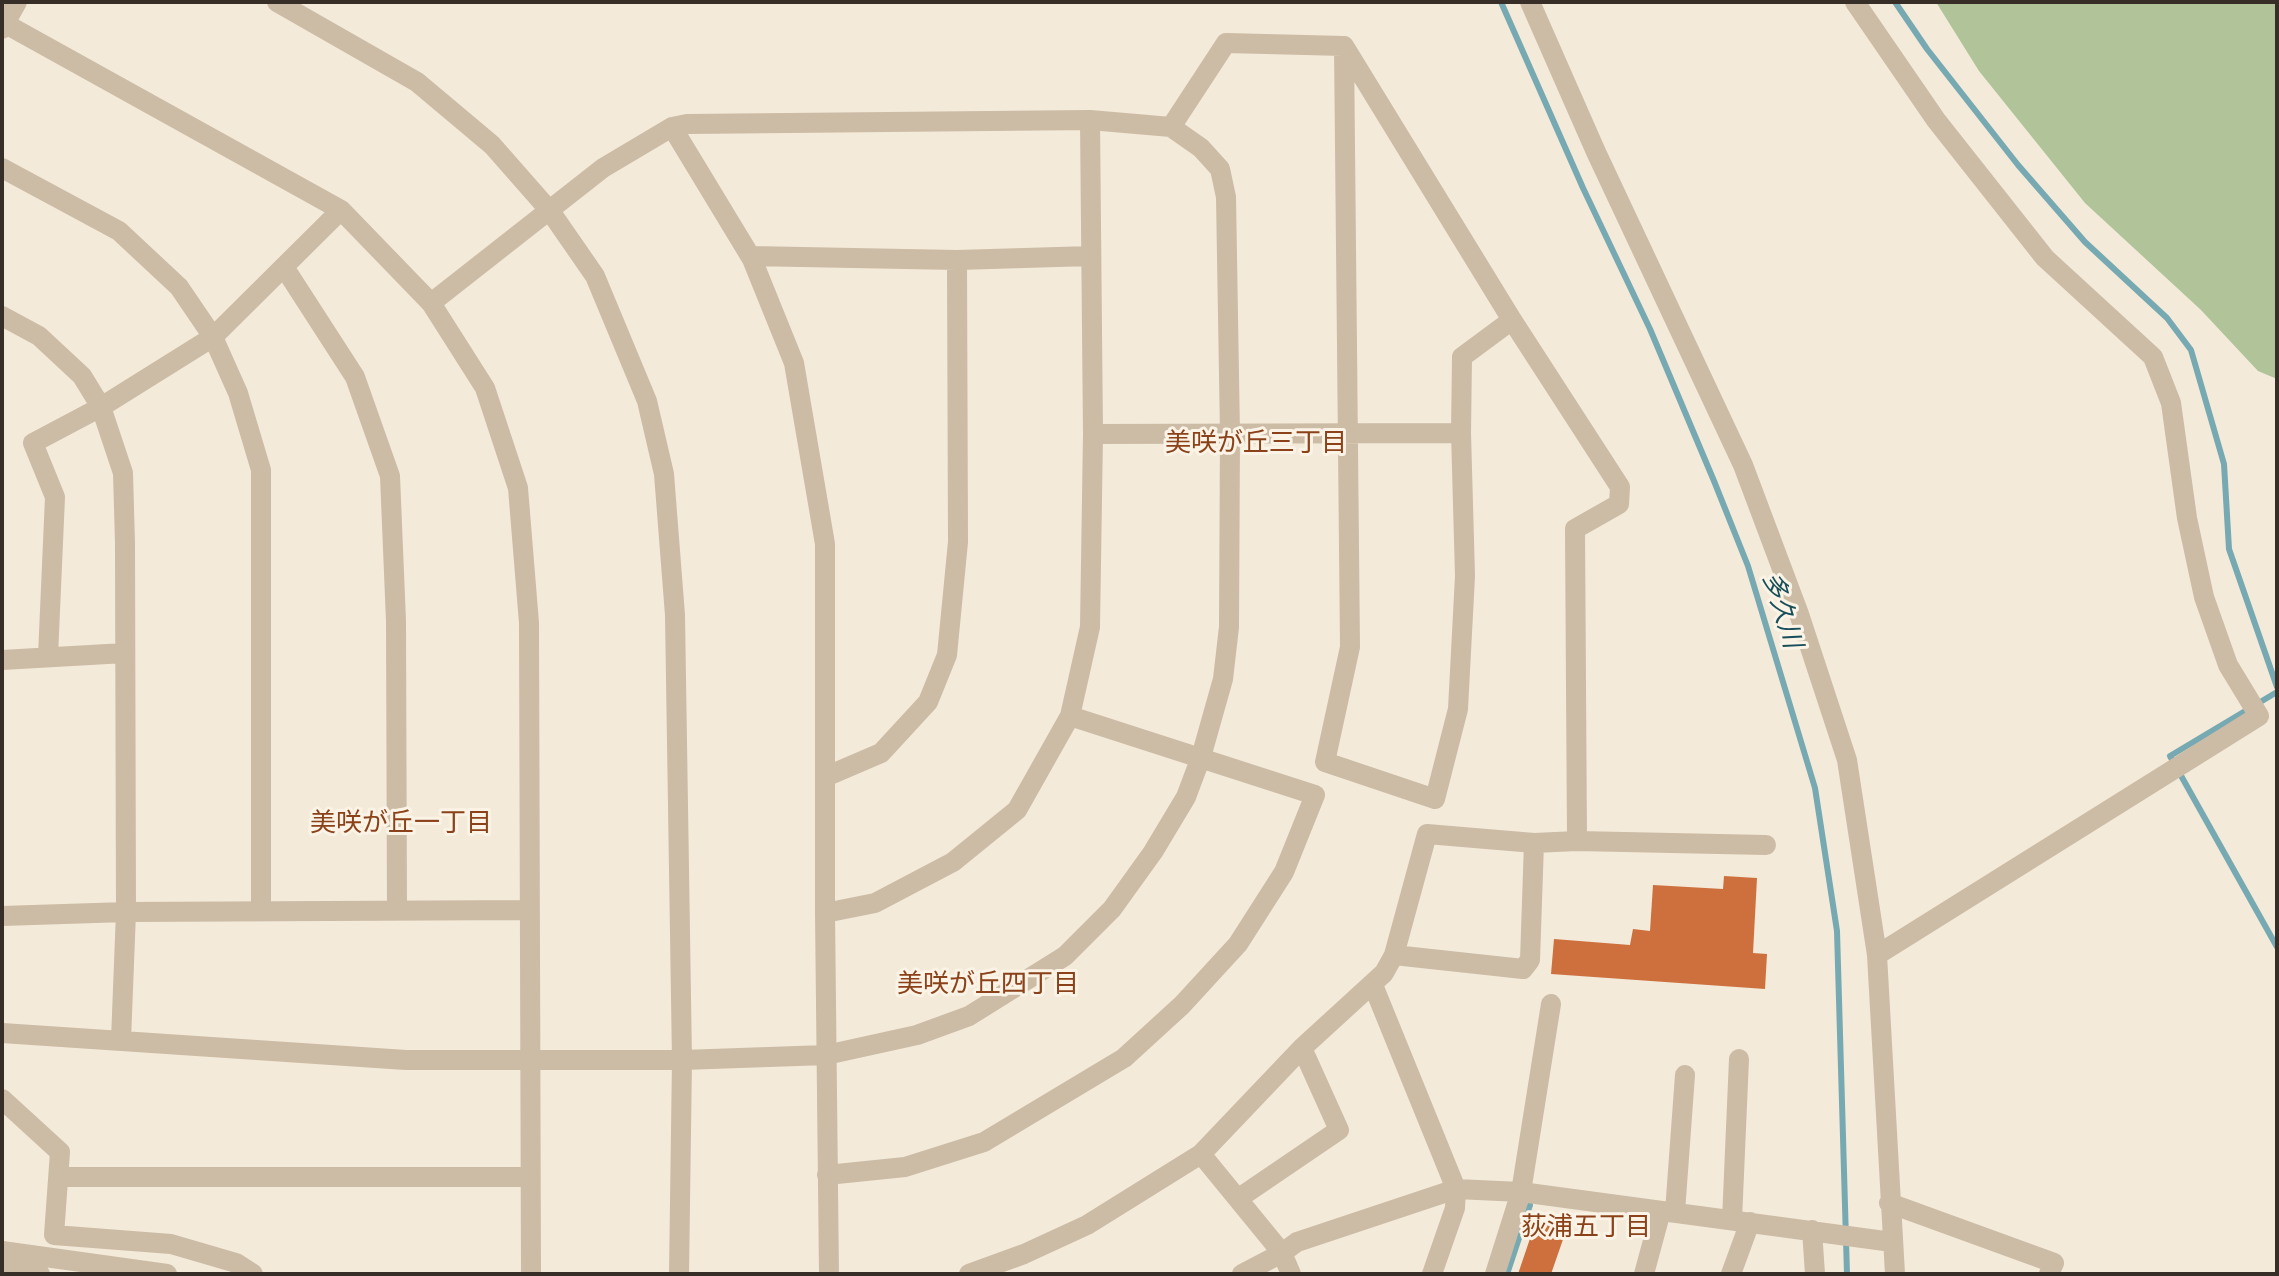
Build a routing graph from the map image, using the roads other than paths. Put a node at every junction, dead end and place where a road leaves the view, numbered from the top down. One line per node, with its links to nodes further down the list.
1 (17, 2): 5 (street)
2 (277, 2): 12 (street)
3 (1530, 2): 42 (street)
4 (1855, 2): 42 (street)
5 (3, 25): 11 (street)
6 (1344, 46): 9 (street); 19 (street); 25 (street)
7 (1090, 120): 8 (street); 9 (street); 14 (street)
8 (672, 127): 12 (street); 13 (street)
9 (1171, 127): 24 (street)
10 (2, 168): 20 (street)
11 (341, 210): 16 (street); 17 (street)
12 (550, 211): 17 (street); 51 (street)
13 (750, 256): 15 (street); 31 (street)
14 (1091, 256): 15 (street); 23 (street)
15 (957, 260): 31 (street)
16 (284, 267): 20 (street); 35 (street)
17 (431, 303): 36 (street)
18 (2, 316): 21 (street)
19 (1512, 320): 22 (street); 32 (street)
20 (213, 337): 21 (street); 37 (street)
21 (101, 407): 26 (street); 27 (street)
22 (1461, 433): 25 (street); 25 (street)
23 (1093, 434): 24 (street); 29 (street)
24 (1230, 434): 25 (street); 30 (street)
25 (1347, 435)
26 (125, 653): 27 (street); 38 (street)
27 (48, 656): 28 (street)
28 (2, 660)
29 (1070, 716): 30 (street); 39 (street)
30 (1201, 757): 48 (street); 55 (street)
31 (825, 777): 39 (street)
32 (1577, 841): 33 (street); 34 (street)
33 (1534, 843): 41 (street); 41 (street)
34 (1766, 845)
35 (397, 910): 36 (street); 37 (street)
36 (529, 910): 49 (street)
37 (261, 911): 38 (street)
38 (126, 912): 40 (street); 46 (street)
39 (825, 913): 48 (street)
40 (2, 916)
41 (1394, 955): 43 (street)
42 (1877, 955): 61 (street)
43 (1373, 985): 47 (street); 58 (street)
44 (1551, 1004): 59 (street)
45 (2, 1033): 46 (street)
46 (121, 1040): 49 (street)
47 (1302, 1048): 54 (street); 60 (street)
48 (826, 1055): 51 (street); 55 (street)
49 (529, 1059): 51 (street); 57 (street)
50 (1739, 1059): 63 (street)
51 (682, 1060): 74 (street)
52 (1685, 1075): 62 (street)
53 (2, 1099): 56 (street)
54 (1201, 1154): 60 (street); 68 (street)
55 (827, 1175): 75 (street)
56 (59, 1177): 57 (street); 72 (street)
57 (530, 1177): 73 (street)
58 (1456, 1189): 59 (street); 67 (street); 79 (street)
59 (1521, 1192): 62 (street); 80 (street)
60 (1239, 1198): 67 (street)
61 (1889, 1203): 65 (street); 85 (street)
62 (1668, 1212): 63 (street); 81 (street)
63 (1741, 1221): 64 (street); 82 (street)
64 (1812, 1230): 65 (street); 83 (street)
65 (1892, 1242): 84 (street)
66 (2, 1251): 71 (street)
67 (1282, 1253): 77 (street); 78 (street)
68 (1004, 1268): 76 (street)
69 (2, 1269): 70 (street)
70 (40, 1274)
71 (167, 1274)
72 (253, 1274)
73 (531, 1274)
74 (679, 1274)
75 (829, 1274)
76 (969, 1274)
77 (1242, 1274)
78 (1291, 1274)
79 (1432, 1274)
80 (1495, 1274)
81 (1644, 1274)
82 (1731, 1274)
83 (1815, 1274)
84 (1895, 1274)
85 (2049, 1274)

